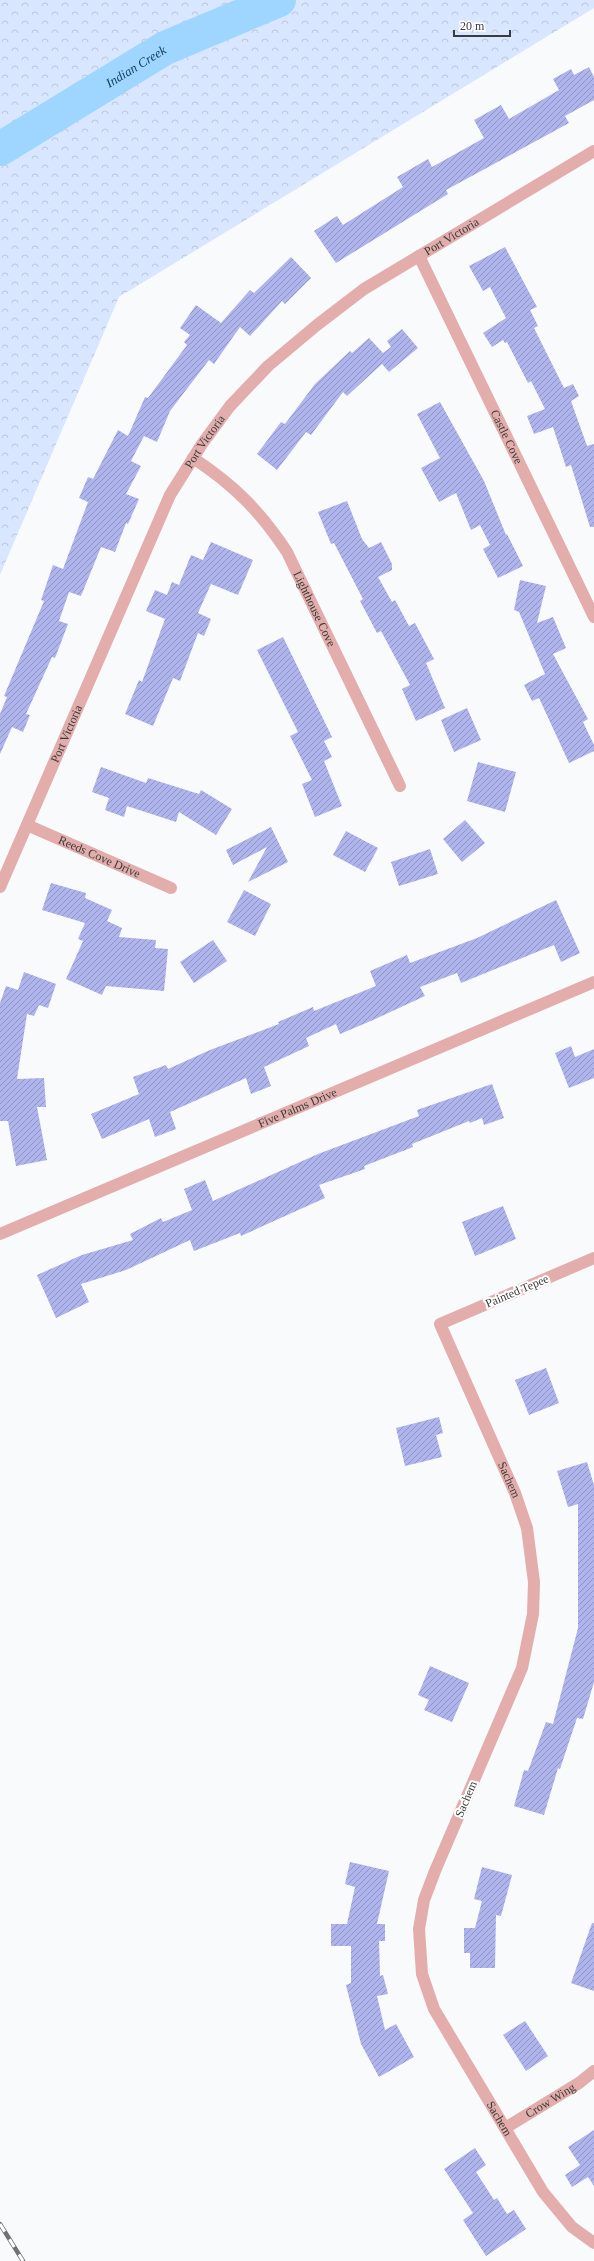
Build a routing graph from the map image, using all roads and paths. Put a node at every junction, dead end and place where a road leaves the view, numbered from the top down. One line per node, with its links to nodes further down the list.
1 (594, 151): 2 (street, Port Victoria)
2 (419, 256): 3 (street, Port Victoria); 4 (street, Castle Cove)
3 (193, 458): 5 (street, Lighthouse Cove); 6 (street, Port Victoria)
4 (594, 617)
5 (400, 786)
6 (27, 826): 7 (street, Port Victoria); 8 (street, Reeds Cove Drive)
7 (0, 887)
8 (171, 888)
9 (594, 982): 10 (street, Five Palms Drive)
10 (0, 1234)
11 (594, 1258): 12 (street, Painted Tepee)
12 (440, 1324): 14 (street, Sachem)
13 (594, 2071): 14 (street, Crow Wing)
14 (505, 2128): 15 (street, Sachem)
15 (594, 2244)

